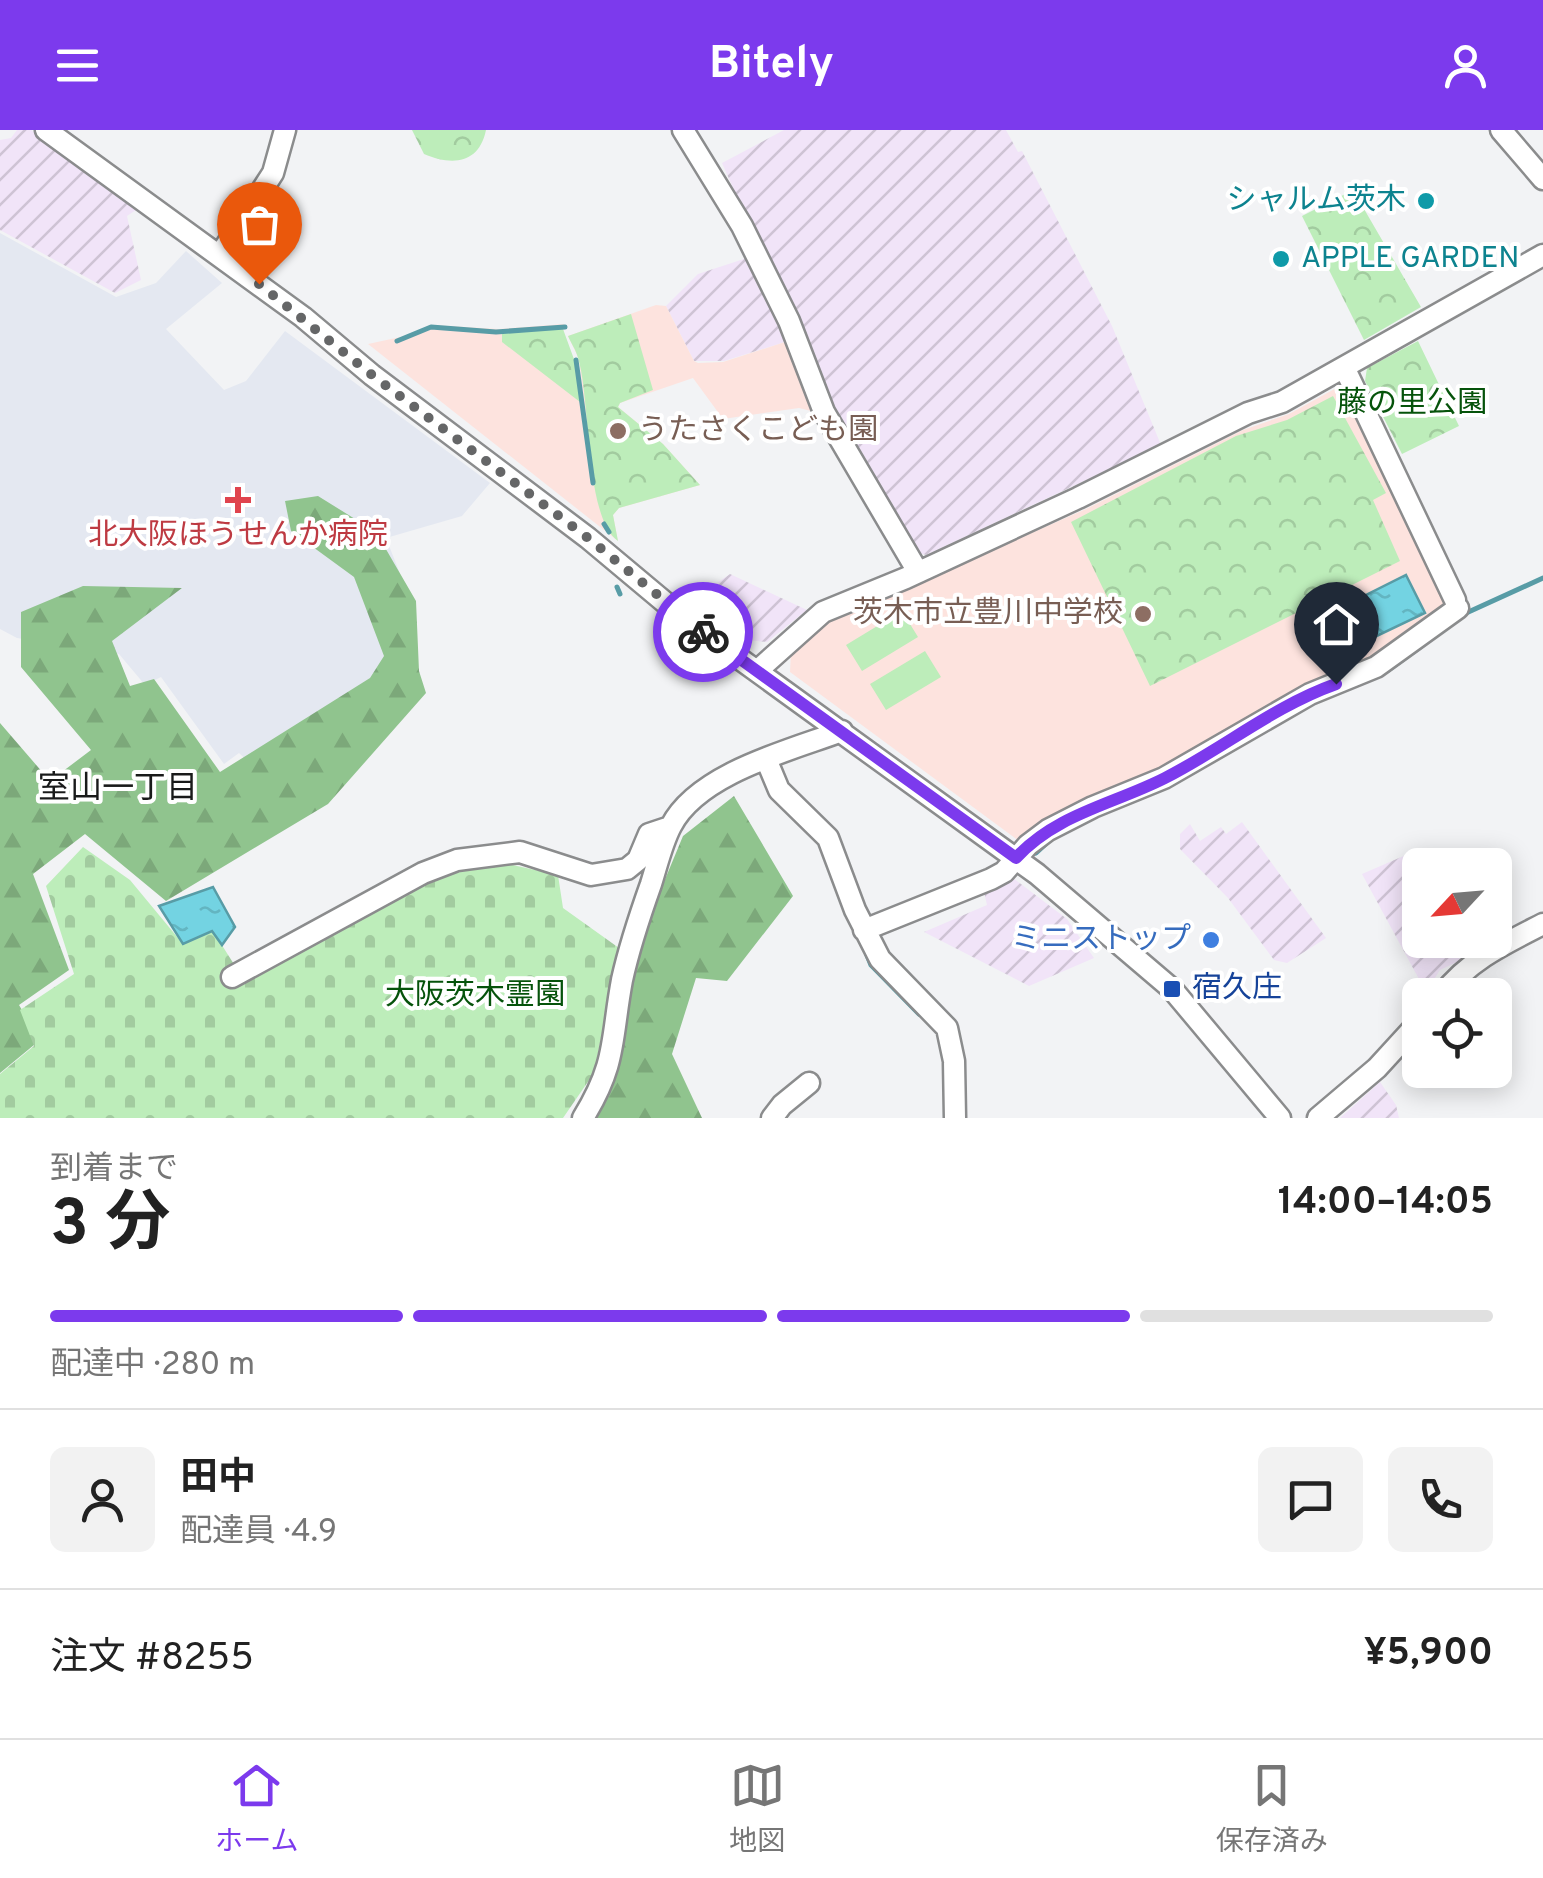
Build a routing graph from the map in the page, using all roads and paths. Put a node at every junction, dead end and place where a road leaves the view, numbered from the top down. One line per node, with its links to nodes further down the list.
1 (46, 130): 6 (street)
2 (285, 130): 6 (street)
3 (683, 130): 9 (street)
4 (1501, 130): 5 (street)
5 (1543, 179)
6 (220, 255): 10 (street)
7 (1543, 256): 8 (street)
8 (1345, 369): 9 (street); 14 (street)
9 (918, 572): 10 (street)
10 (757, 670): 11 (street)
11 (842, 731): 12 (street); 14 (street)
12 (766, 759): 13 (street); 16 (street)
13 (670, 827): 17 (street); 21 (street)
14 (1016, 858): 16 (street); 24 (street)
15 (1543, 924): 18 (street)
16 (864, 930): 23 (street)
17 (232, 977)
18 (1455, 978)
19 (1402, 1041): 25 (street)
20 (809, 1083): 22 (street)
21 (583, 1118)
22 (772, 1118)
23 (954, 1118)
24 (1280, 1118)
25 (1318, 1118)

